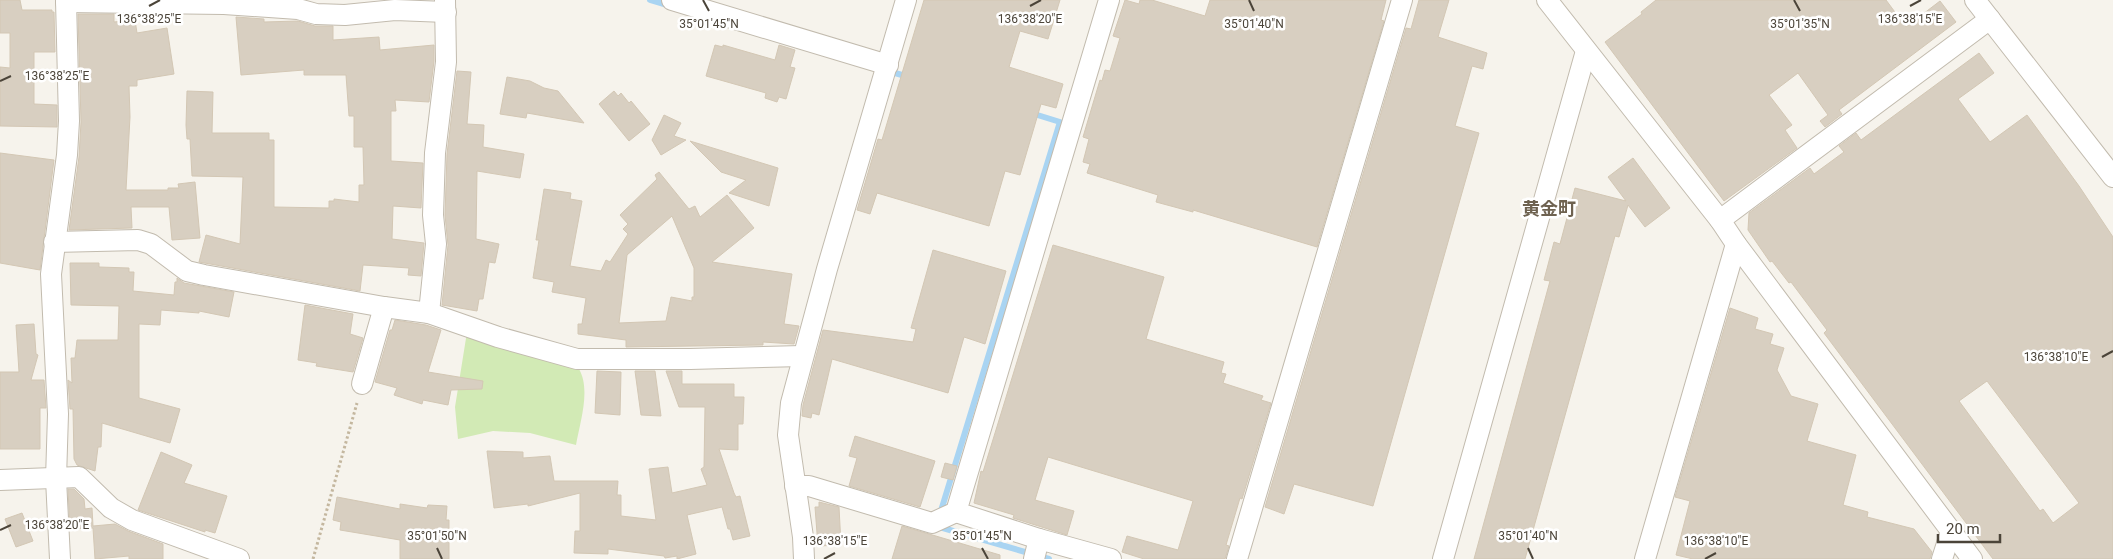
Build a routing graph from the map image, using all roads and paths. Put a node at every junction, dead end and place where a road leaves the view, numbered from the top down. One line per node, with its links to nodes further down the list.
1 (672, 0): 11 (street)
2 (906, 0): 11 (street)
3 (1109, 0): 23 (street)
4 (1402, 0): 31 (street)
5 (1547, 0): 10 (street)
6 (1975, 0): 9 (street)
7 (66, 1): 8 (street); 14 (street)
8 (446, 6): 17 (street)
9 (1990, 19): 12 (street); 13 (street)
10 (1586, 51): 13 (street); 32 (street)
11 (886, 70): 18 (street)
12 (2113, 177)
13 (1720, 220): 15 (street)
14 (54, 242): 16 (street); 20 (street)
15 (1736, 244): 24 (street); 33 (street)
16 (384, 307): 17 (street); 19 (street)
17 (429, 313): 18 (street)
18 (802, 356): 22 (street)
19 (362, 384): 28 (path)
20 (56, 479): 21 (street); 26 (street); 27 (street)
21 (0, 480)
22 (795, 486): 23 (street); 29 (street)
23 (945, 517): 25 (street)
24 (1951, 532): 34 (street); 35 (street)
25 (1037, 548): 30 (street)
26 (60, 559)
27 (239, 559)
28 (313, 559)
29 (804, 559)
30 (1111, 559)
31 (1237, 559)
32 (1443, 559)
33 (1644, 559)
34 (1942, 559)
35 (1972, 559)

